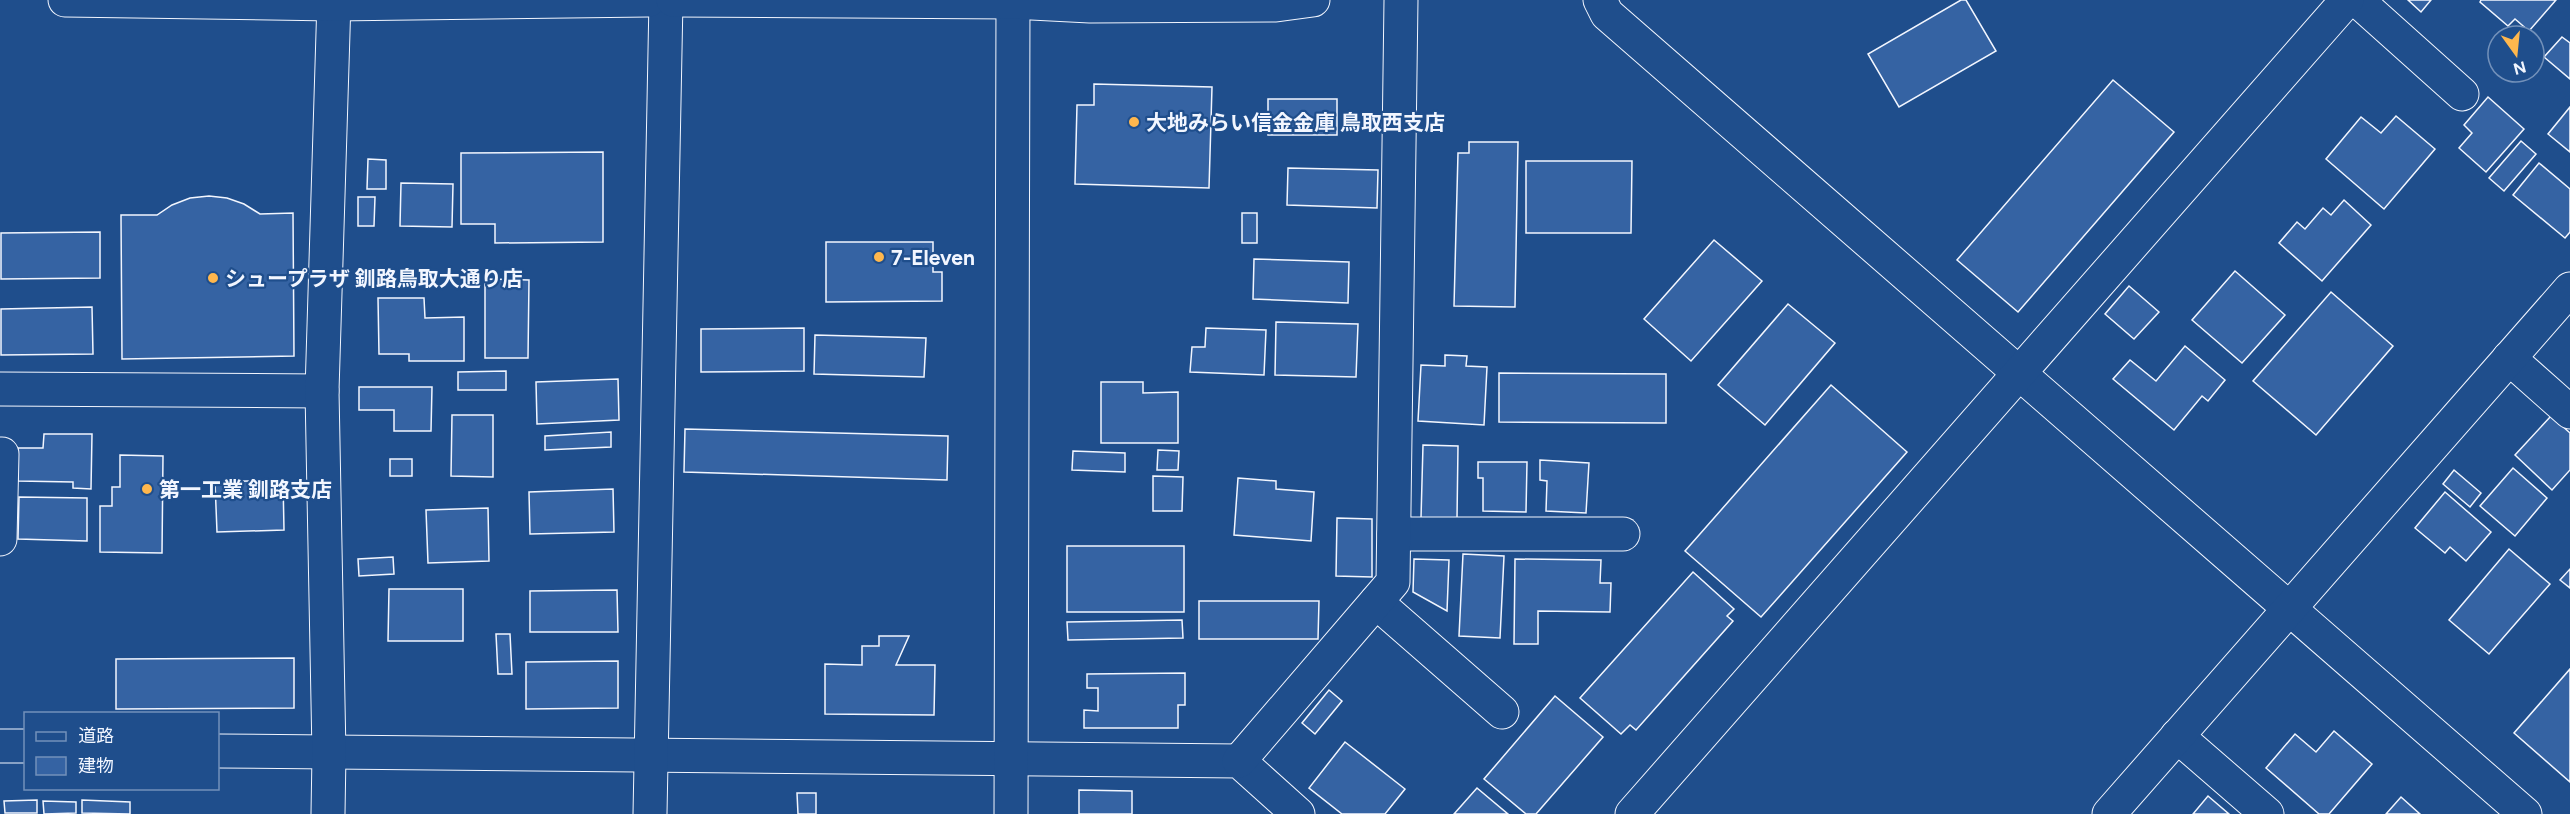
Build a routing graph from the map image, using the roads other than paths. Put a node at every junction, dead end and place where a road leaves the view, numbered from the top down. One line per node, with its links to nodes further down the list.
1 (64, 0): 14 (main road)
2 (649, 0): 12 (main road)
3 (666, 0): 34 (main road)
4 (673, 0): 5 (main road)
5 (677, 0): 6 (main road)
6 (771, 0): 13 (main road)
7 (1313, 0): 13 (main road)
8 (1401, 0): 23 (main road)
9 (1600, 0): 18 (main road)
10 (2347, 0): 18 (main road)
11 (2357, 0): 15 (main road)
12 (521, 1): 14 (main road)
13 (1013, 1): 35 (main road)
14 (334, 2): 20 (main road)
15 (2462, 94)
16 (2570, 289): 17 (main road)
17 (2509, 358): 21 (main road); 27 (main road)
18 (2018, 373): 27 (main road); 41 (main road)
19 (0, 389): 20 (main road)
20 (322, 391): 33 (main road)
21 (2570, 412)
22 (0, 454): 25 (main road)
23 (1394, 534): 24 (main road); 26 (main road)
24 (1623, 534)
25 (0, 539)
26 (1376, 602): 28 (main road); 36 (main road)
27 (2290, 608): 29 (main road); 44 (main road)
28 (1502, 712)
29 (2177, 736): 42 (main road); 43 (main road)
30 (0, 746): 31 (main road)
31 (24, 746)
32 (219, 751): 33 (main road)
33 (329, 754): 34 (main road); 37 (main road)
34 (650, 755): 35 (main road); 38 (main road)
35 (1011, 760): 36 (main road); 39 (main road)
36 (1239, 761): 40 (main road)
37 (328, 814)
38 (650, 814)
39 (1011, 814)
40 (1298, 814)
41 (1632, 814)
42 (2109, 814)
43 (2267, 814)
44 (2525, 814)

